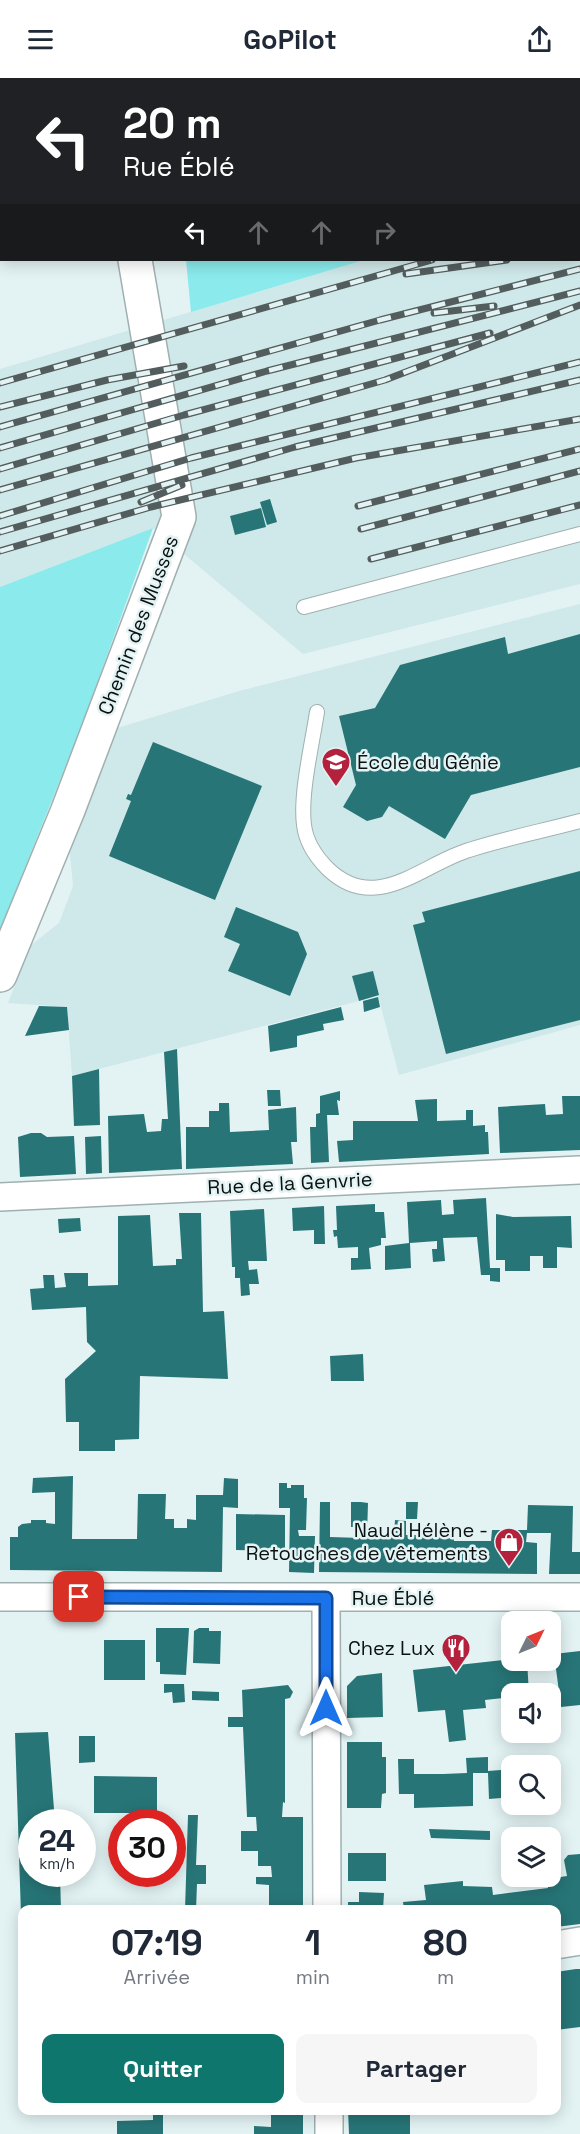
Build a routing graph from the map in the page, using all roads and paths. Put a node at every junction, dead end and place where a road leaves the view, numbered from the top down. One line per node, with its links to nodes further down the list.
1 (135, 261): 6 (street, Chemin des Musses)
2 (580, 534): 3 (lane)
3 (304, 607)
4 (316, 712): 5 (lane)
5 (580, 821)
6 (0, 975)
7 (580, 1170): 8 (street, Rue de la Genvrie)
8 (0, 1197)
9 (0, 1584): 10 (street, Rue Éblé)
10 (13, 1597): 11 (street, Rue Éblé)
11 (326, 1598): 12 (street, Rue Éblé); 13 (street)
12 (580, 1598)
13 (327, 1905)
14 (580, 1941): 15 (street)
15 (561, 1944)
16 (328, 2115): 17 (street)
17 (329, 2134)

